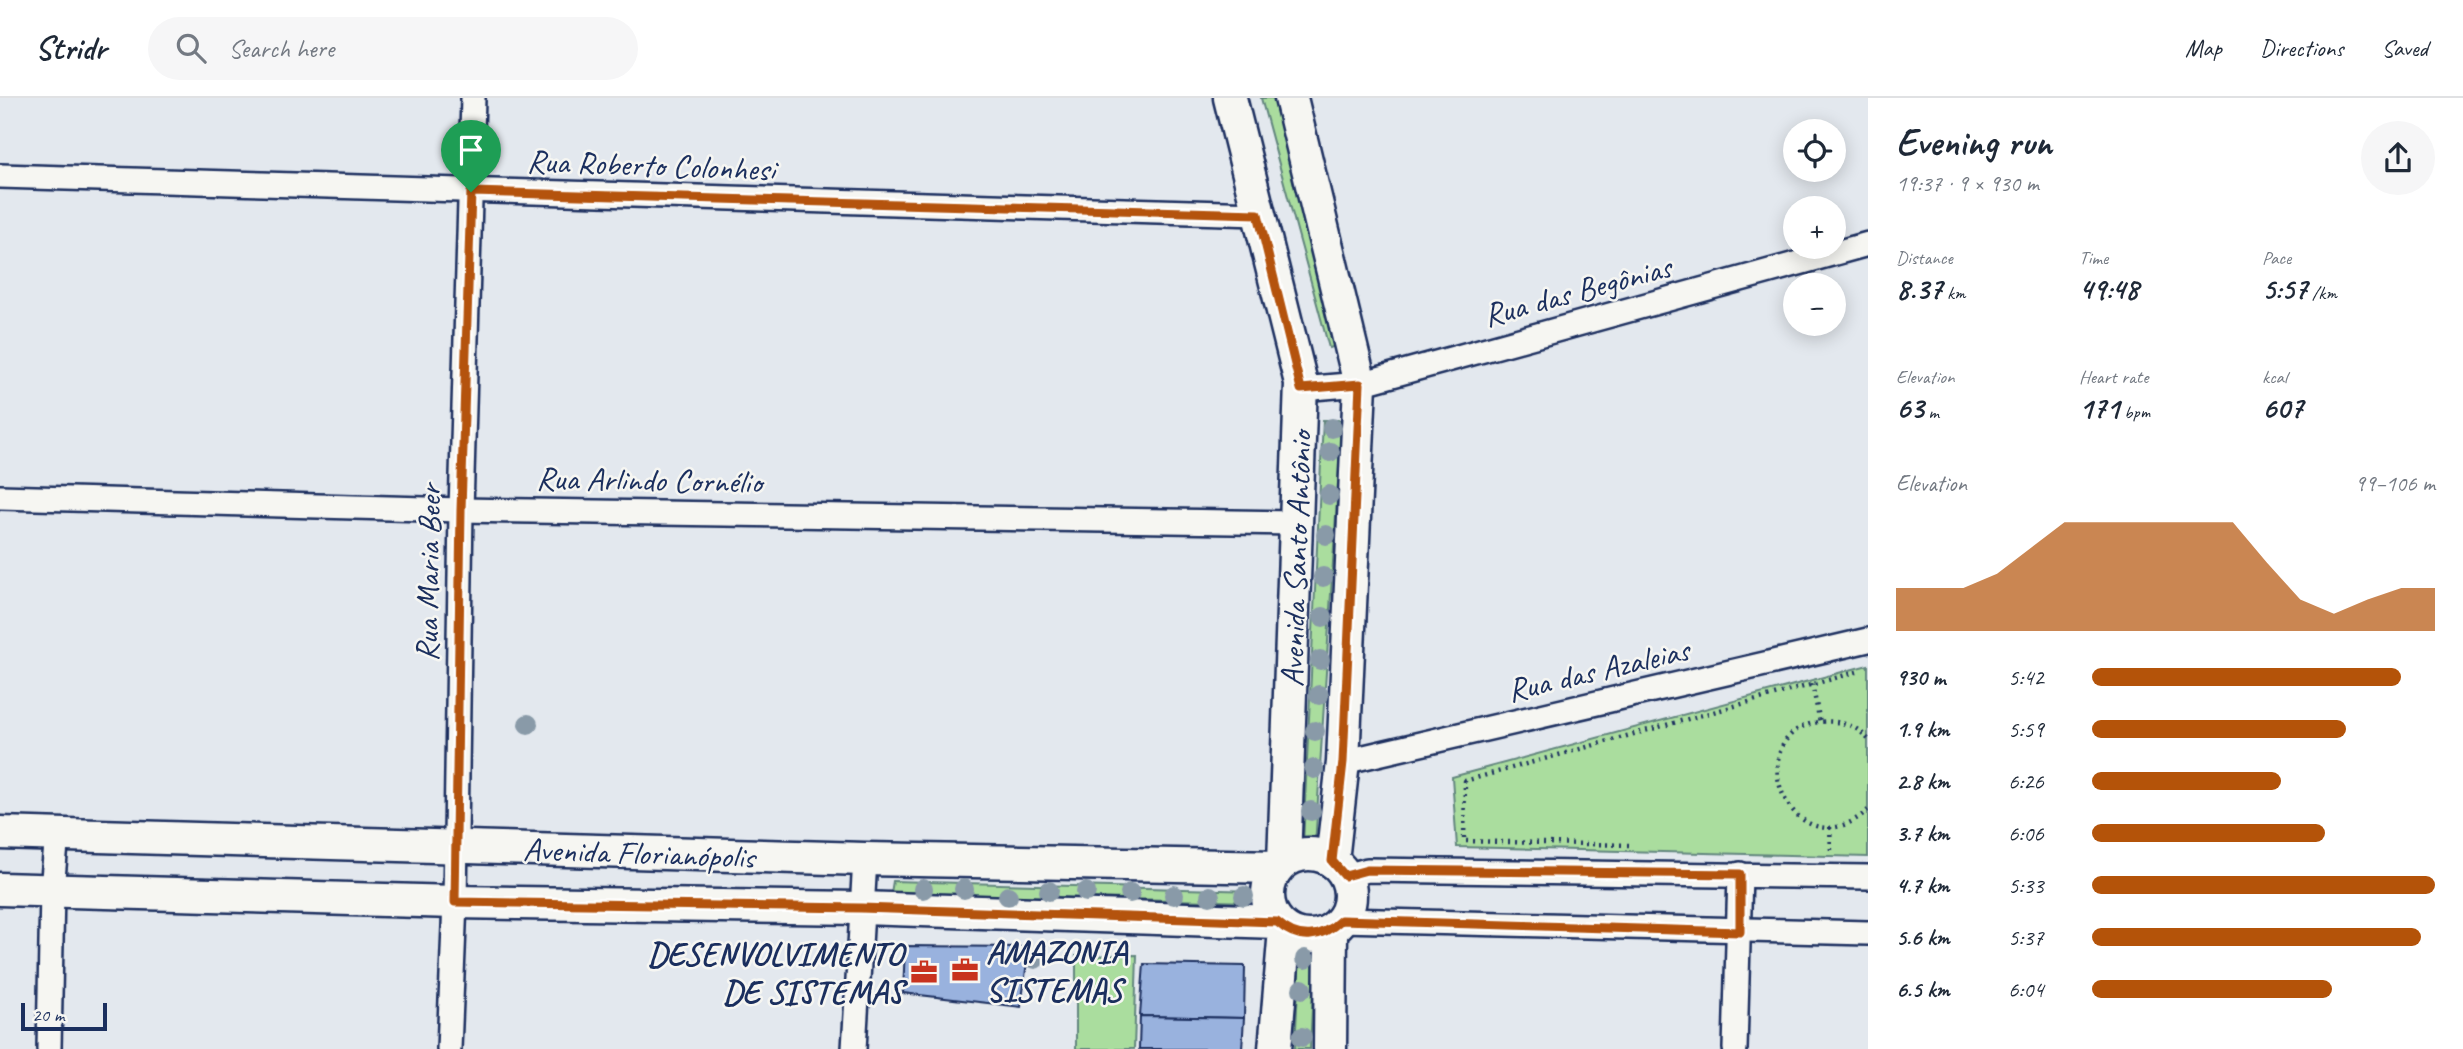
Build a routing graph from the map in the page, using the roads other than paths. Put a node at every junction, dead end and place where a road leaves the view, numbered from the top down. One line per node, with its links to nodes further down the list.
1 (474, 98): 5 (street, Rua Maria Beer)
2 (1230, 98): 6 (street, Avenida Santo Antônio)
3 (1290, 98): 8 (street, Avenida Santo Antônio)
4 (0, 176): 5 (street, Rua Roberto Colonhesi)
5 (471, 192): 6 (street, Rua Roberto Colonhesi); 11 (street, Rua Maria Beer)
6 (1258, 214): 9 (street, Avenida Santo Antônio)
7 (1868, 244): 8 (street, Rua das Begônias)
8 (1360, 384): 9 (street, Rua das Begônias); 14 (street, Avenida Santo Antônio)
9 (1301, 389): 12 (street, Avenida Santo Antônio)
10 (0, 497): 11 (street, Rua Arlindo Cornélio)
11 (461, 510): 12 (street, Rua Arlindo Cornélio); 17 (street, Rua Maria Beer)
12 (1297, 523): 19 (street, Avenida Santo Antônio)
13 (1868, 640): 14 (street, Rua das Azaleias)
14 (1343, 762): 20 (street, Avenida Santo Antônio)
15 (0, 833): 16 (street, Avenida Florianópolis)
16 (57, 834): 17 (street, Avenida Florianópolis); 24 (street)
17 (456, 847): 18 (street, Avenida Florianópolis); 25 (street, Rua Maria Beer)
18 (865, 859): 19 (street, Avenida Florianópolis); 26 (street)
19 (1281, 864): 20 (street); 28 (street)
20 (1339, 868): 21 (street); 27 (street)
21 (1740, 874): 22 (street); 29 (street)
22 (1868, 877)
23 (0, 889): 24 (street, Avenida Florianópolis)
24 (52, 889): 25 (street, Avenida Florianópolis); 31 (street)
25 (455, 902): 26 (street, Avenida Florianópolis); 32 (street, Rua Maria Beer)
26 (861, 908): 28 (street, Avenida Florianópolis); 33 (street)
27 (1336, 925): 28 (street); 29 (street); 35 (street)
28 (1281, 926): 34 (street)
29 (1740, 932): 30 (street); 36 (street)
30 (1868, 933)
31 (49, 1049)
32 (449, 1049)
33 (854, 1049)
34 (1275, 1049)
35 (1330, 1049)
36 (1735, 1049)

